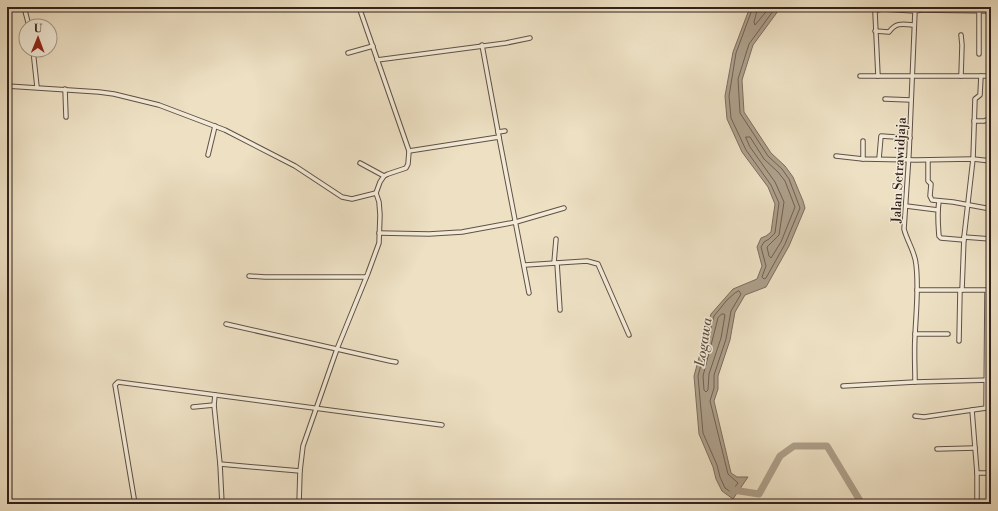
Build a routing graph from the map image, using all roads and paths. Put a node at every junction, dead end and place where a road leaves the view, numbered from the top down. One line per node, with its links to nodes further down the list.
1 (24, 7): 8 (street)
2 (359, 7): 14 (street)
3 (921, 9): 4 (street); 6 (street)
4 (950, 9): 5 (street)
5 (979, 9): 7 (street); 16 (street)
6 (915, 11): 9 (street, Jalan Setrawidjaja); 10 (street)
7 (991, 11)
8 (27, 18)
9 (914, 25): 10 (street); 19 (street, Jalan Setrawidjaja)
10 (875, 32): 21 (street)
11 (961, 34): 22 (street)
12 (530, 38): 13 (street)
13 (482, 45): 18 (street); 35 (street)
14 (373, 46): 15 (street); 18 (street)
15 (348, 53)
16 (979, 54)
17 (34, 58): 26 (street)
18 (377, 60): 39 (street)
19 (911, 75): 21 (street); 22 (street); 29 (street, Jalan Setrawidjaja)
20 (860, 76): 21 (street)
21 (878, 76)
22 (960, 76): 23 (street)
23 (981, 76): 24 (street); 32 (street)
24 (991, 76)
25 (7, 86): 26 (street)
26 (37, 88): 27 (street)
27 (65, 89): 30 (street); 33 (street)
28 (885, 99): 29 (street)
29 (911, 100): 37 (street, Jalan Setrawidjaja)
30 (66, 117)
31 (991, 118): 32 (street)
32 (974, 121): 44 (street)
33 (215, 126): 40 (street); 50 (street)
34 (505, 131): 35 (street)
35 (498, 132): 36 (street)
36 (499, 138): 39 (street); 57 (street)
37 (910, 138): 43 (street); 45 (street, Jalan Setrawidjaja)
38 (863, 141): 42 (street)
39 (409, 151): 49 (street)
40 (208, 155)
41 (836, 156): 42 (street)
42 (863, 158): 43 (street)
43 (879, 159): 45 (street)
44 (973, 159): 46 (street); 47 (street); 52 (street)
45 (909, 160): 46 (street); 53 (street, Jalan Setrawidjaja)
46 (928, 160): 51 (street)
47 (991, 161)
48 (360, 163): 49 (street)
49 (384, 176): 50 (street)
50 (376, 193): 58 (street)
51 (939, 201): 52 (street); 56 (street)
52 (968, 204): 55 (street); 60 (street)
53 (906, 206): 56 (street); 66 (street, Jalan Setrawidjaja)
54 (564, 208): 57 (street)
55 (991, 209)
56 (938, 210): 60 (street)
57 (516, 222): 58 (street); 63 (street)
58 (379, 233): 65 (street)
59 (556, 238): 62 (street)
60 (964, 239): 61 (street); 67 (street)
61 (991, 239)
62 (555, 263): 63 (street); 70 (street); 74 (street)
63 (525, 265): 69 (street)
64 (249, 276): 65 (street)
65 (366, 277): 76 (street)
66 (917, 290): 67 (street); 72 (street, Jalan Setrawidjaja)
67 (961, 290): 68 (street); 75 (street)
68 (989, 290): 78 (street)
69 (530, 293)
70 (560, 310)
71 (226, 324): 76 (street)
72 (915, 334): 73 (street); 79 (street, Jalan Setrawidjaja)
73 (948, 334)
74 (629, 335)
75 (959, 341)
76 (337, 348): 77 (street); 84 (street)
77 (396, 362)
78 (989, 380): 79 (street); 85 (street)
79 (915, 382): 80 (street)
80 (843, 386)
81 (215, 395): 82 (street); 84 (street); 94 (street)
82 (214, 405): 83 (street); 90 (street)
83 (193, 407)
84 (316, 408): 87 (street); 91 (street)
85 (972, 410): 86 (street); 88 (street)
86 (915, 416)
87 (442, 425)
88 (975, 448): 89 (street); 92 (street)
89 (937, 449)
90 (220, 464): 91 (street); 95 (street)
91 (300, 471): 96 (street)
92 (977, 473): 93 (street); 97 (street)
93 (991, 473)
94 (134, 504)
95 (222, 504)
96 (299, 504)
97 (978, 504)

